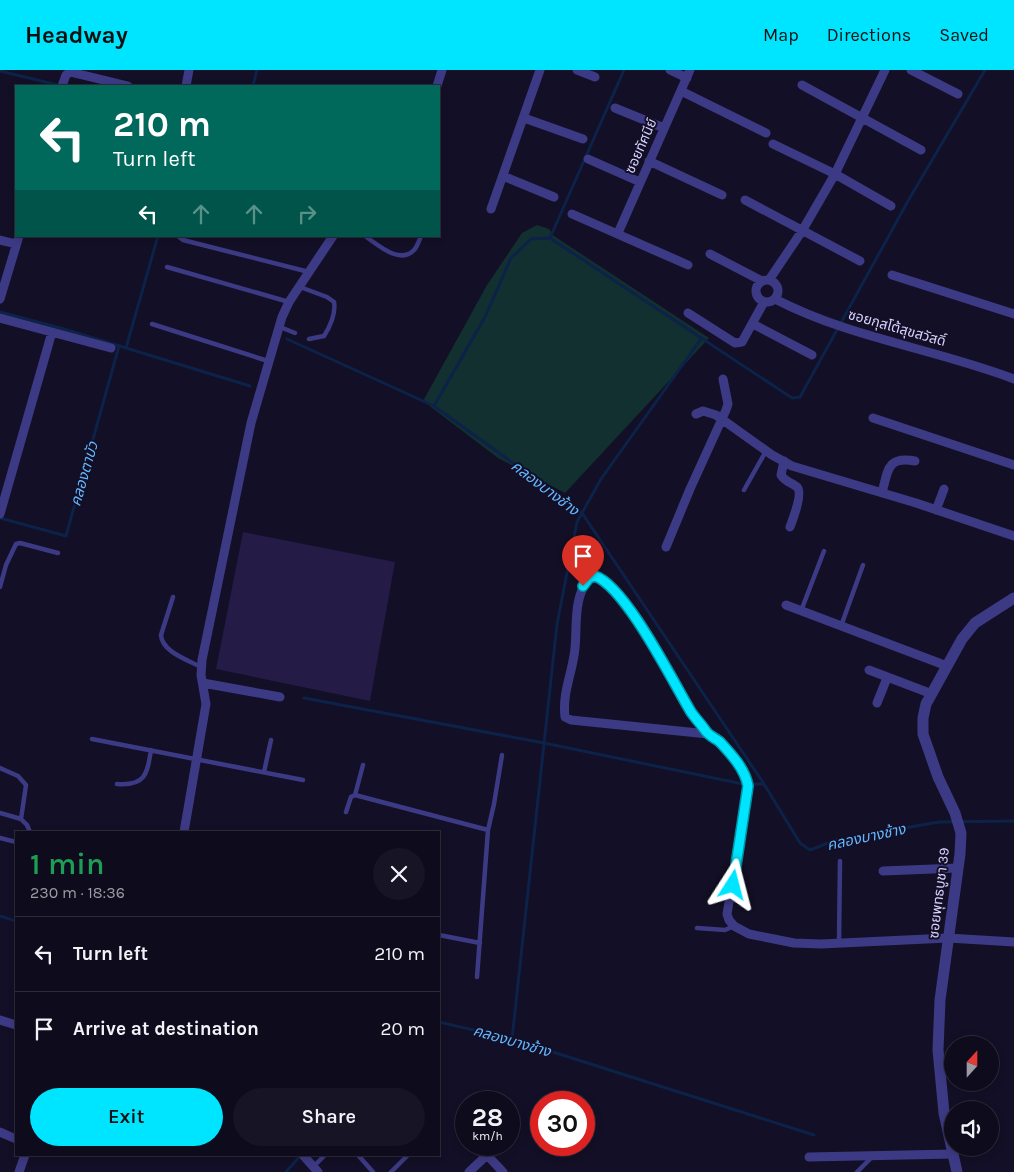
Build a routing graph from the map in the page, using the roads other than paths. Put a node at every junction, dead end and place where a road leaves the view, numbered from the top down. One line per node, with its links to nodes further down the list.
1 (189, 70): 13 (street)
2 (442, 70): 14 (street)
3 (540, 70): 20 (street)
4 (577, 70): 10 (street)
5 (670, 70): 9 (street)
6 (885, 70): 19 (street)
7 (911, 70): 17 (street)
8 (70, 71): 11 (street); 12 (street)
9 (688, 74): 16 (street, ซอยทัศนีย์)
10 (595, 77)
11 (63, 83)
12 (124, 85)
13 (186, 85)
14 (436, 85)
15 (802, 85): 19 (street)
16 (681, 91): 21 (street, ซอยทัศนีย์); 22 (street)
17 (958, 94)
18 (615, 108): 21 (street)
19 (863, 117): 25 (street); 28 (street)
20 (524, 118): 23 (street); 29 (street)
21 (664, 128): 27 (street, ซอยทัศนีย์)
22 (766, 133)
23 (583, 139)
24 (773, 144): 28 (street)
25 (921, 150)
26 (588, 159): 30 (street)
27 (649, 161): 30 (street, ซอยทัศนีย์); 31 (street)
28 (835, 174): 34 (street); 37 (street)
29 (503, 176): 32 (street); 35 (street)
30 (640, 182): 38 (street, ซอยทัศนีย์)
31 (722, 195)
32 (554, 197)
33 (745, 200): 37 (street)
34 (891, 206)
35 (491, 209)
36 (572, 214): 38 (street)
37 (802, 231): 46 (street); 51 (street)
38 (618, 233): 47 (street)
39 (179, 237): 49 (lane)
40 (332, 237): 49 (street)
41 (367, 237): 42 (lane)
42 (421, 237)
43 (0, 240): 44 (street)
44 (17, 240): 53 (street)
45 (710, 254): 51 (street)
46 (860, 261)
47 (688, 265)
48 (167, 267): 55 (lane)
49 (309, 272): 52 (street)
50 (892, 275): 58 (street)
51 (765, 281): 54 (street); 56 (street)
52 (300, 287): 55 (street); 65 (lane)
53 (0, 299)
54 (775, 299): 56 (street); 70 (street, ซอยกุสโต้สุขสวัสดิ์)
55 (289, 302): 62 (street)
56 (764, 302): 61 (street)
57 (688, 313): 61 (street)
58 (1014, 314)
59 (0, 318): 63 (street)
60 (152, 324): 68 (lane)
61 (753, 324): 67 (street)
62 (278, 327): 64 (lane); 68 (street)
63 (52, 332): 66 (street); 82 (street)
64 (295, 333)
65 (309, 339)
66 (111, 348)
67 (812, 354)
68 (268, 360): 96 (street)
69 (723, 379): 73 (street)
70 (1014, 379)
71 (696, 414): 73 (street)
72 (873, 418): 77 (street)
73 (722, 419): 74 (street); 85 (street)
74 (766, 451): 75 (street); 79 (lane)
75 (784, 461): 80 (street); 83 (street)
76 (915, 461): 80 (street)
77 (1014, 465)
78 (944, 489): 81 (street)
79 (744, 490)
80 (882, 493): 81 (street)
81 (936, 510): 84 (street)
82 (0, 513)
83 (790, 527)
84 (1014, 536)
85 (666, 547)
86 (824, 551): 93 (lane)
87 (58, 553): 89 (lane)
88 (863, 566): 94 (lane)
89 (0, 587)
90 (173, 597): 96 (lane)
91 (1014, 598): 95 (street, ซอยพุทธบูชา 39)
92 (786, 605): 93 (street)
93 (801, 611): 94 (street)
94 (841, 626): 95 (street)
95 (947, 666): 100 (street, ซอยพุทธบูชา 39)
96 (201, 667): 99 (street)
97 (869, 670): 98 (street)
98 (887, 678): 100 (street); 102 (street)
99 (203, 683): 101 (street); 108 (street)
100 (932, 694): 124 (street, ซอยพุทธบูชา 39)
101 (280, 697)
102 (877, 703)
103 (708, 734): 103 (street); 126 (street)
104 (92, 739): 106 (lane)
105 (270, 740): 111 (lane)
106 (151, 750): 108 (lane); 113 (lane)
107 (502, 755): 118 (lane)
108 (197, 759): 111 (lane); 120 (street)
109 (363, 765): 114 (lane)
110 (0, 768): 117 (lane)
111 (264, 772): 112 (lane)
112 (303, 780)
113 (117, 784)
114 (355, 795): 115 (lane); 118 (lane)
115 (346, 812)
116 (0, 813): 117 (lane)
117 (21, 819): 119 (lane)
118 (488, 830): 131 (lane)
119 (30, 831)
120 (184, 831)
121 (0, 838): 122 (lane)
122 (15, 842)
123 (840, 861): 132 (lane)
124 (958, 868): 125 (street); 129 (street, ซอยพุทธบูชา 39)
125 (884, 871)
126 (734, 926): 127 (lane); 132 (street)
127 (696, 928)
128 (440, 935): 131 (lane)
129 (948, 938): 130 (street); 132 (street); 136 (street, ซอยพุทธบูชา 39)
130 (1014, 942)
131 (480, 943): 133 (lane)
132 (839, 943)
133 (477, 977)
134 (0, 1020): 135 (street)
135 (15, 1025)
136 (946, 1101)
137 (0, 1132): 138 (street)
138 (15, 1139)
139 (944, 1154): 147 (street)
140 (25, 1156): 151 (street)
141 (304, 1156): 150 (street)
142 (323, 1156): 150 (lane)
143 (359, 1156): 152 (lane)
144 (407, 1156): 153 (lane)
145 (486, 1156): 154 (street)
146 (488, 1156): 155 (street)
147 (873, 1156): 149 (street); 156 (lane)
148 (953, 1156): 157 (street, ซอยพุทธบูชา 39)
149 (809, 1158)
150 (315, 1169)
151 (19, 1172)
152 (373, 1172)
153 (391, 1172)
154 (468, 1172)
155 (503, 1172)
156 (857, 1172)
157 (957, 1172)

